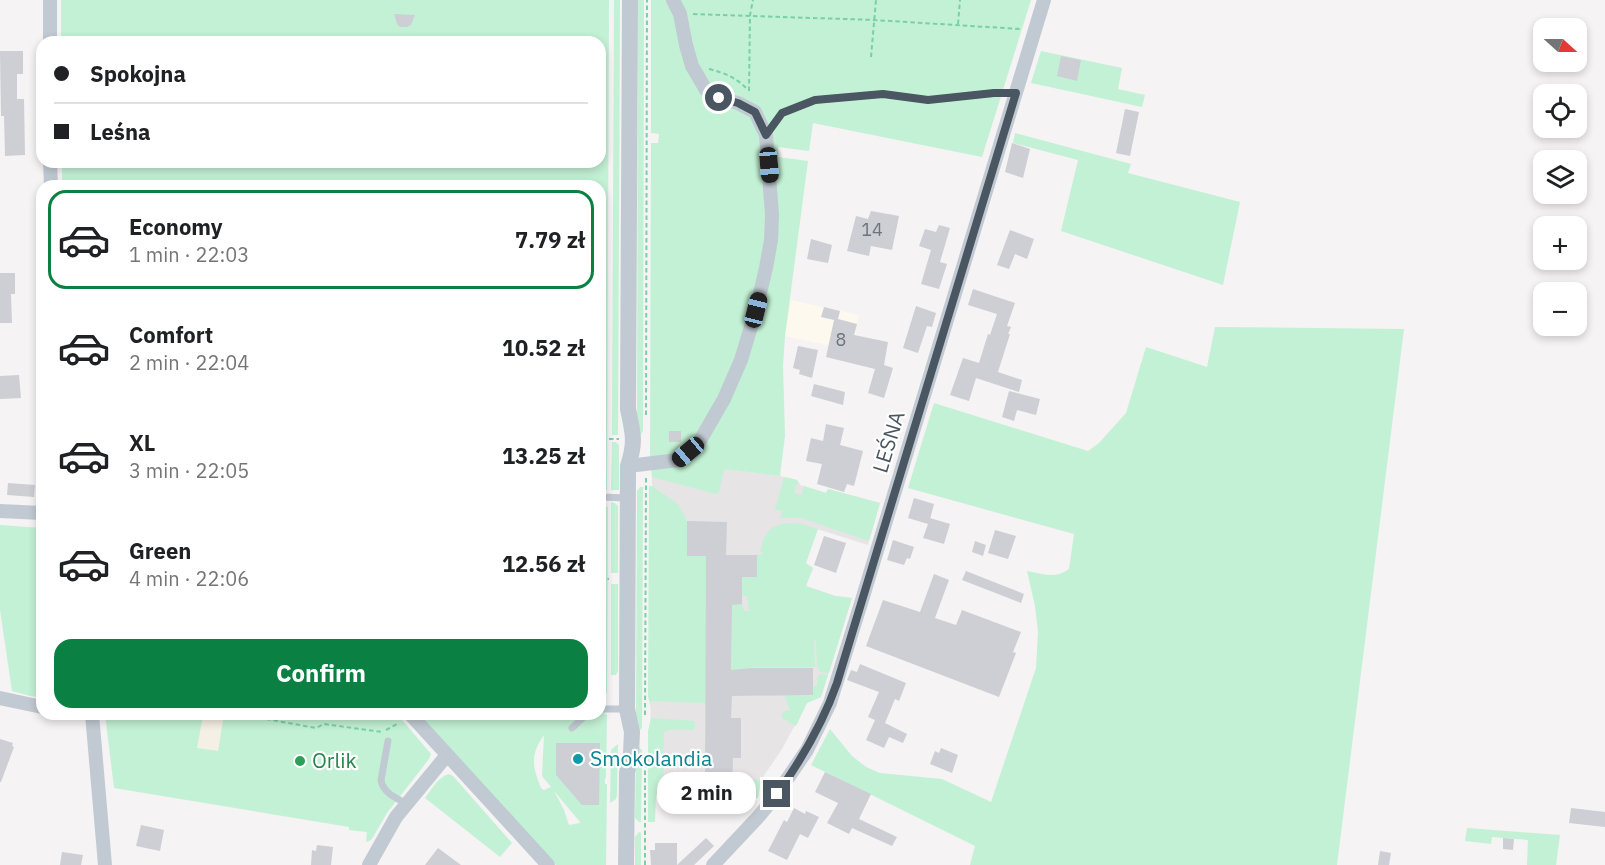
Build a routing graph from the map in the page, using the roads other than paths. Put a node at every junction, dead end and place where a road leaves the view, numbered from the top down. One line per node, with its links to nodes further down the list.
1 (50, 0): 5 (street)
2 (630, 0): 8 (street)
3 (673, 0): 7 (street)
4 (1044, 0): 6 (street, LEŚNA)
5 (50, 36)
6 (1016, 93): 7 (lane); 28 (street, LEŚNA)
7 (766, 135): 8 (street)
8 (628, 466): 10 (street)
9 (606, 497): 10 (lane)
10 (627, 498): 16 (street)
11 (0, 511): 12 (street)
12 (36, 513)
13 (0, 698): 14 (street)
14 (36, 706)
15 (606, 708): 16 (lane)
16 (627, 709): 27 (street)
17 (93, 720): 24 (street)
18 (415, 720): 22 (street)
19 (581, 720): 20 (lane)
20 (572, 728)
21 (388, 741): 23 (lane)
22 (447, 755): 23 (street); 26 (street)
23 (407, 804): 25 (street)
24 (105, 865)
25 (369, 865)
26 (548, 865)
27 (626, 865)
28 (713, 865)

